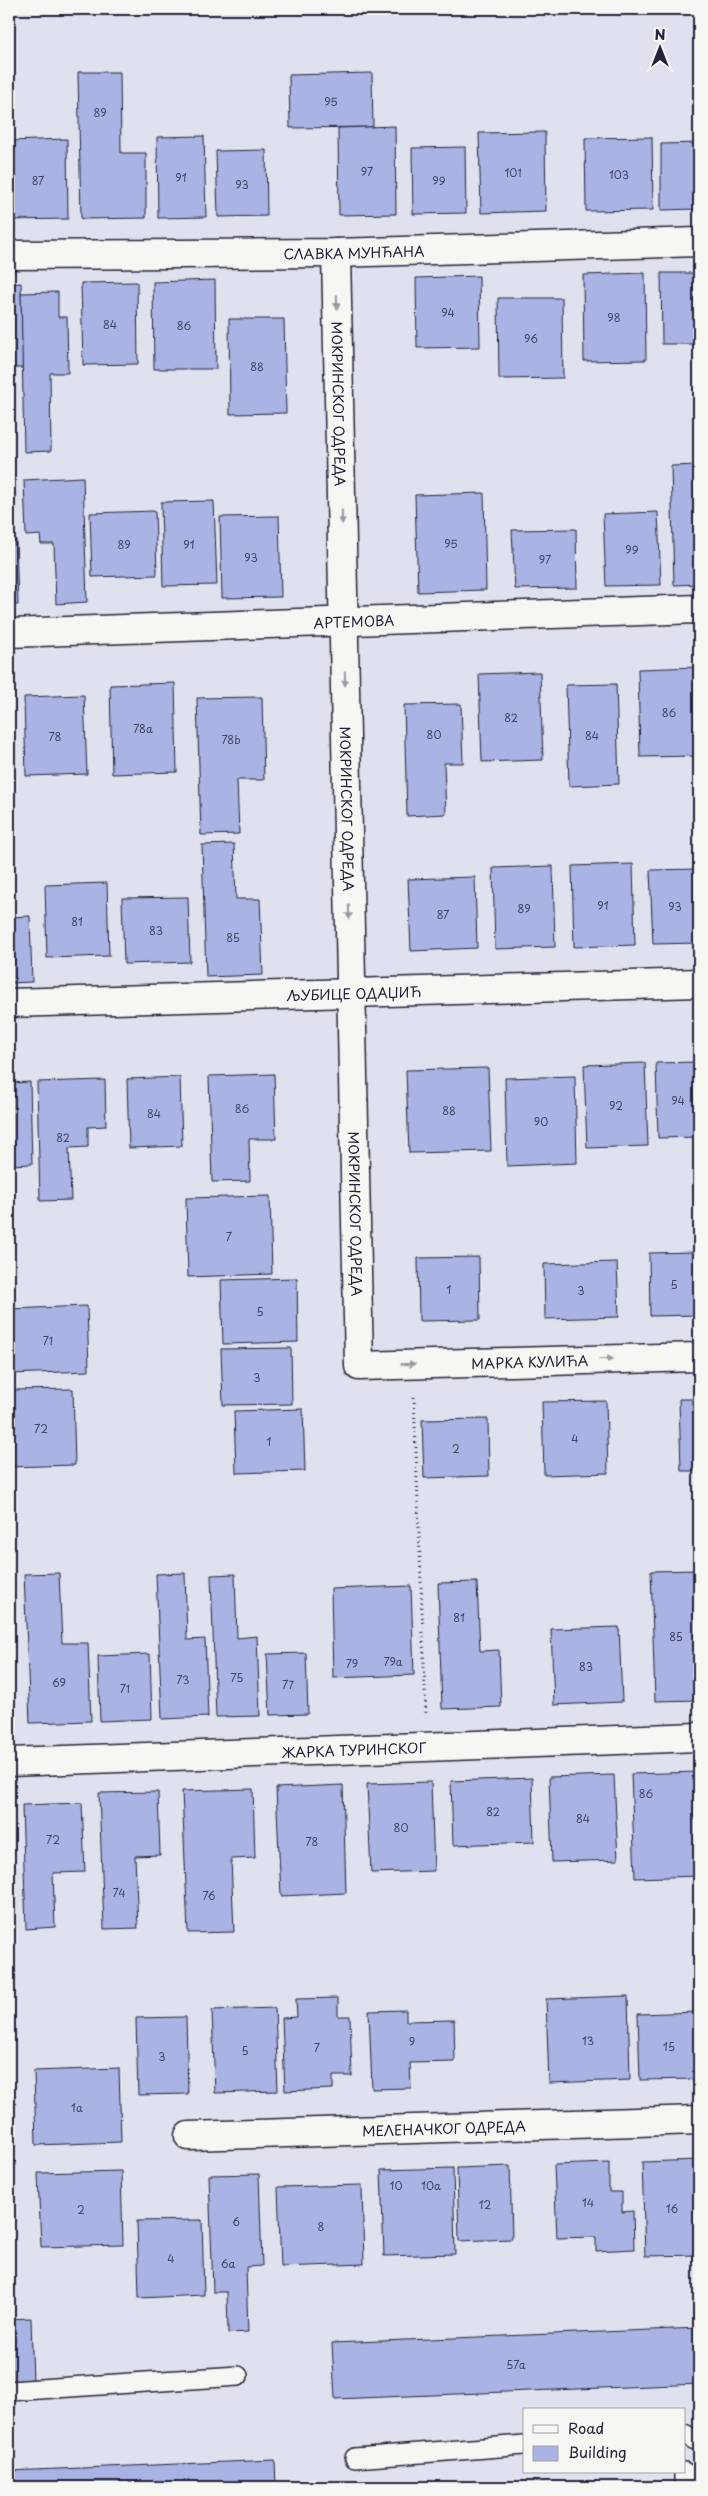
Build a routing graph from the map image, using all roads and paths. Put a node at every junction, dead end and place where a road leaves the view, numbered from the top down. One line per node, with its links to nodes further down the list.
1 (699, 242): 2 (street, СЛАВКА МУНЋАНА)
2 (336, 253): 3 (street, СЛАВКА МУНЋАНА); 5 (street, МОКРИНСКОГ ОДРЕДА, one-way to 5)
3 (9, 255)
4 (699, 609): 5 (street, АРТЕМОВА)
5 (344, 620): 6 (street, АРТЕМОВА); 8 (street, МОКРИНСКОГ ОДРЕДА, one-way to 8)
6 (9, 633)
7 (699, 983): 8 (street, ЉУБИЦЕ ОДАЏИЋ)
8 (351, 993): 9 (street, ЉУБИЦЕ ОДАЏИЋ); 12 (street, МОКРИНСКОГ ОДРЕДА)
9 (9, 1003)
10 (699, 1357): 11 (street, МАРКА КУЛИЋА, one-way to 10)
11 (412, 1364): 12 (street, МАРКА КУЛИЋА, one-way to 11); 14 (path)
12 (359, 1366)
13 (699, 1737): 14 (street, ЖАРКА ТУРИНСКОГ)
14 (427, 1746): 15 (street, ЖАРКА ТУРИНСКОГ)
15 (9, 1762)
16 (699, 2120): 17 (street, МЕЛЕНАЧКОГ ОДРЕДА)
17 (189, 2136)
18 (238, 2376): 19 (lane)
19 (9, 2391)
20 (686, 2435): 21 (lane)
21 (699, 2442)
22 (523, 2445): 23 (lane)
23 (355, 2458)
24 (684, 2474): 25 (lane)
25 (684, 2487)

